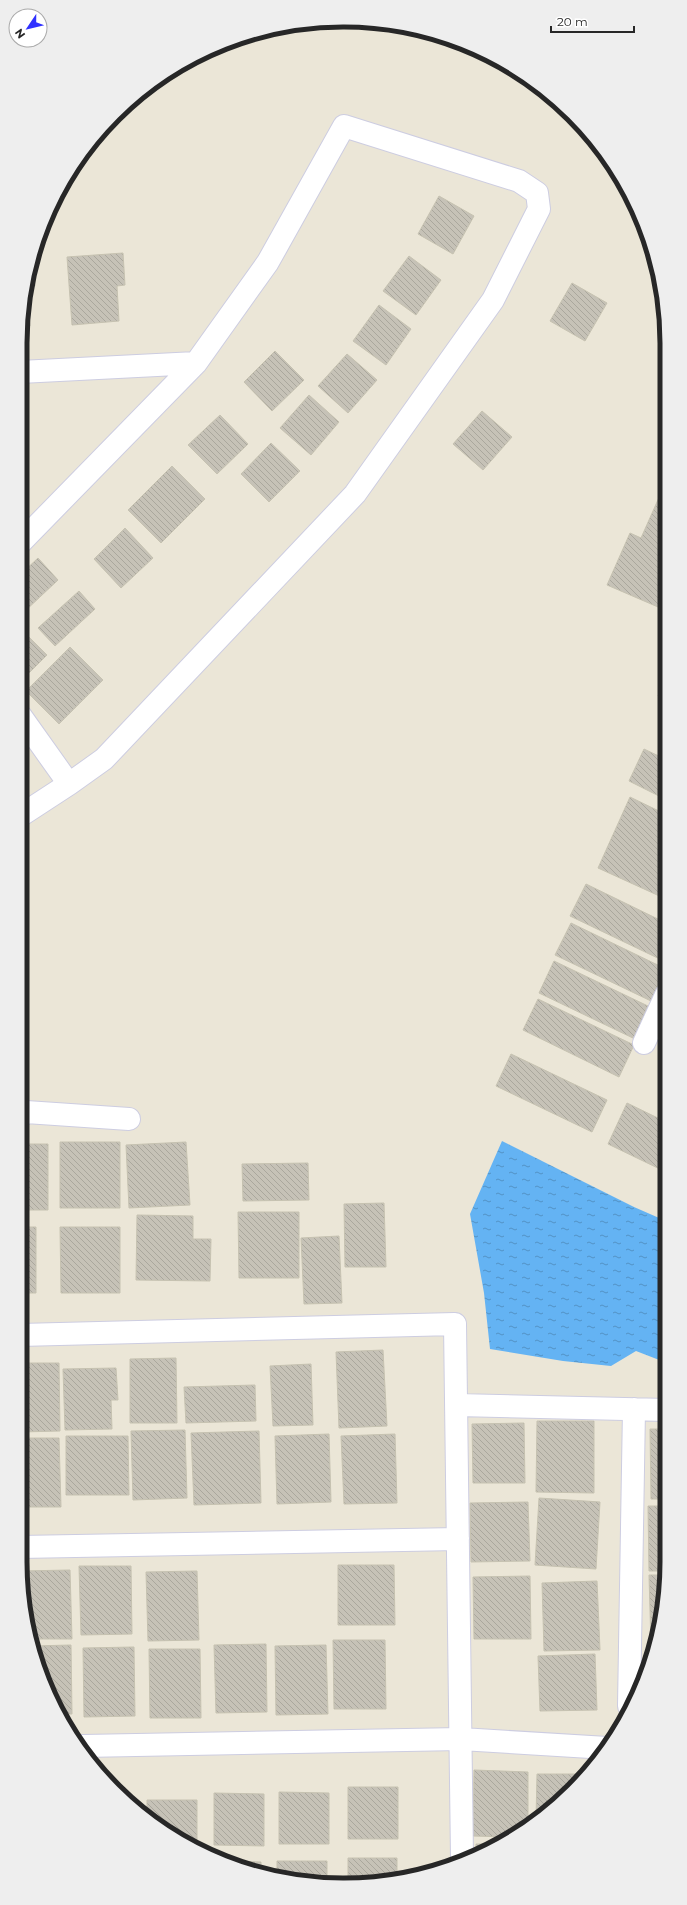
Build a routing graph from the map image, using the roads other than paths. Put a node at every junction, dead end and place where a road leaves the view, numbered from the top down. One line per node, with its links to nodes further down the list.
1 (196, 363): 2 (street); 3 (street); 5 (street)
2 (27, 372)
3 (27, 535)
4 (27, 725): 5 (street)
5 (70, 784): 6 (street)
6 (27, 812)
7 (660, 1008): 8 (street)
8 (644, 1043)
9 (27, 1112): 10 (street)
10 (129, 1119)
11 (27, 1334): 12 (street)
12 (456, 1405): 13 (street); 15 (street)
13 (634, 1409): 14 (street); 17 (street)
14 (660, 1410)
15 (458, 1539): 16 (street); 18 (street)
16 (27, 1547)
17 (629, 1697)
18 (460, 1739): 19 (street); 20 (street); 21 (street)
19 (86, 1746)
20 (600, 1748)
21 (462, 1855)

